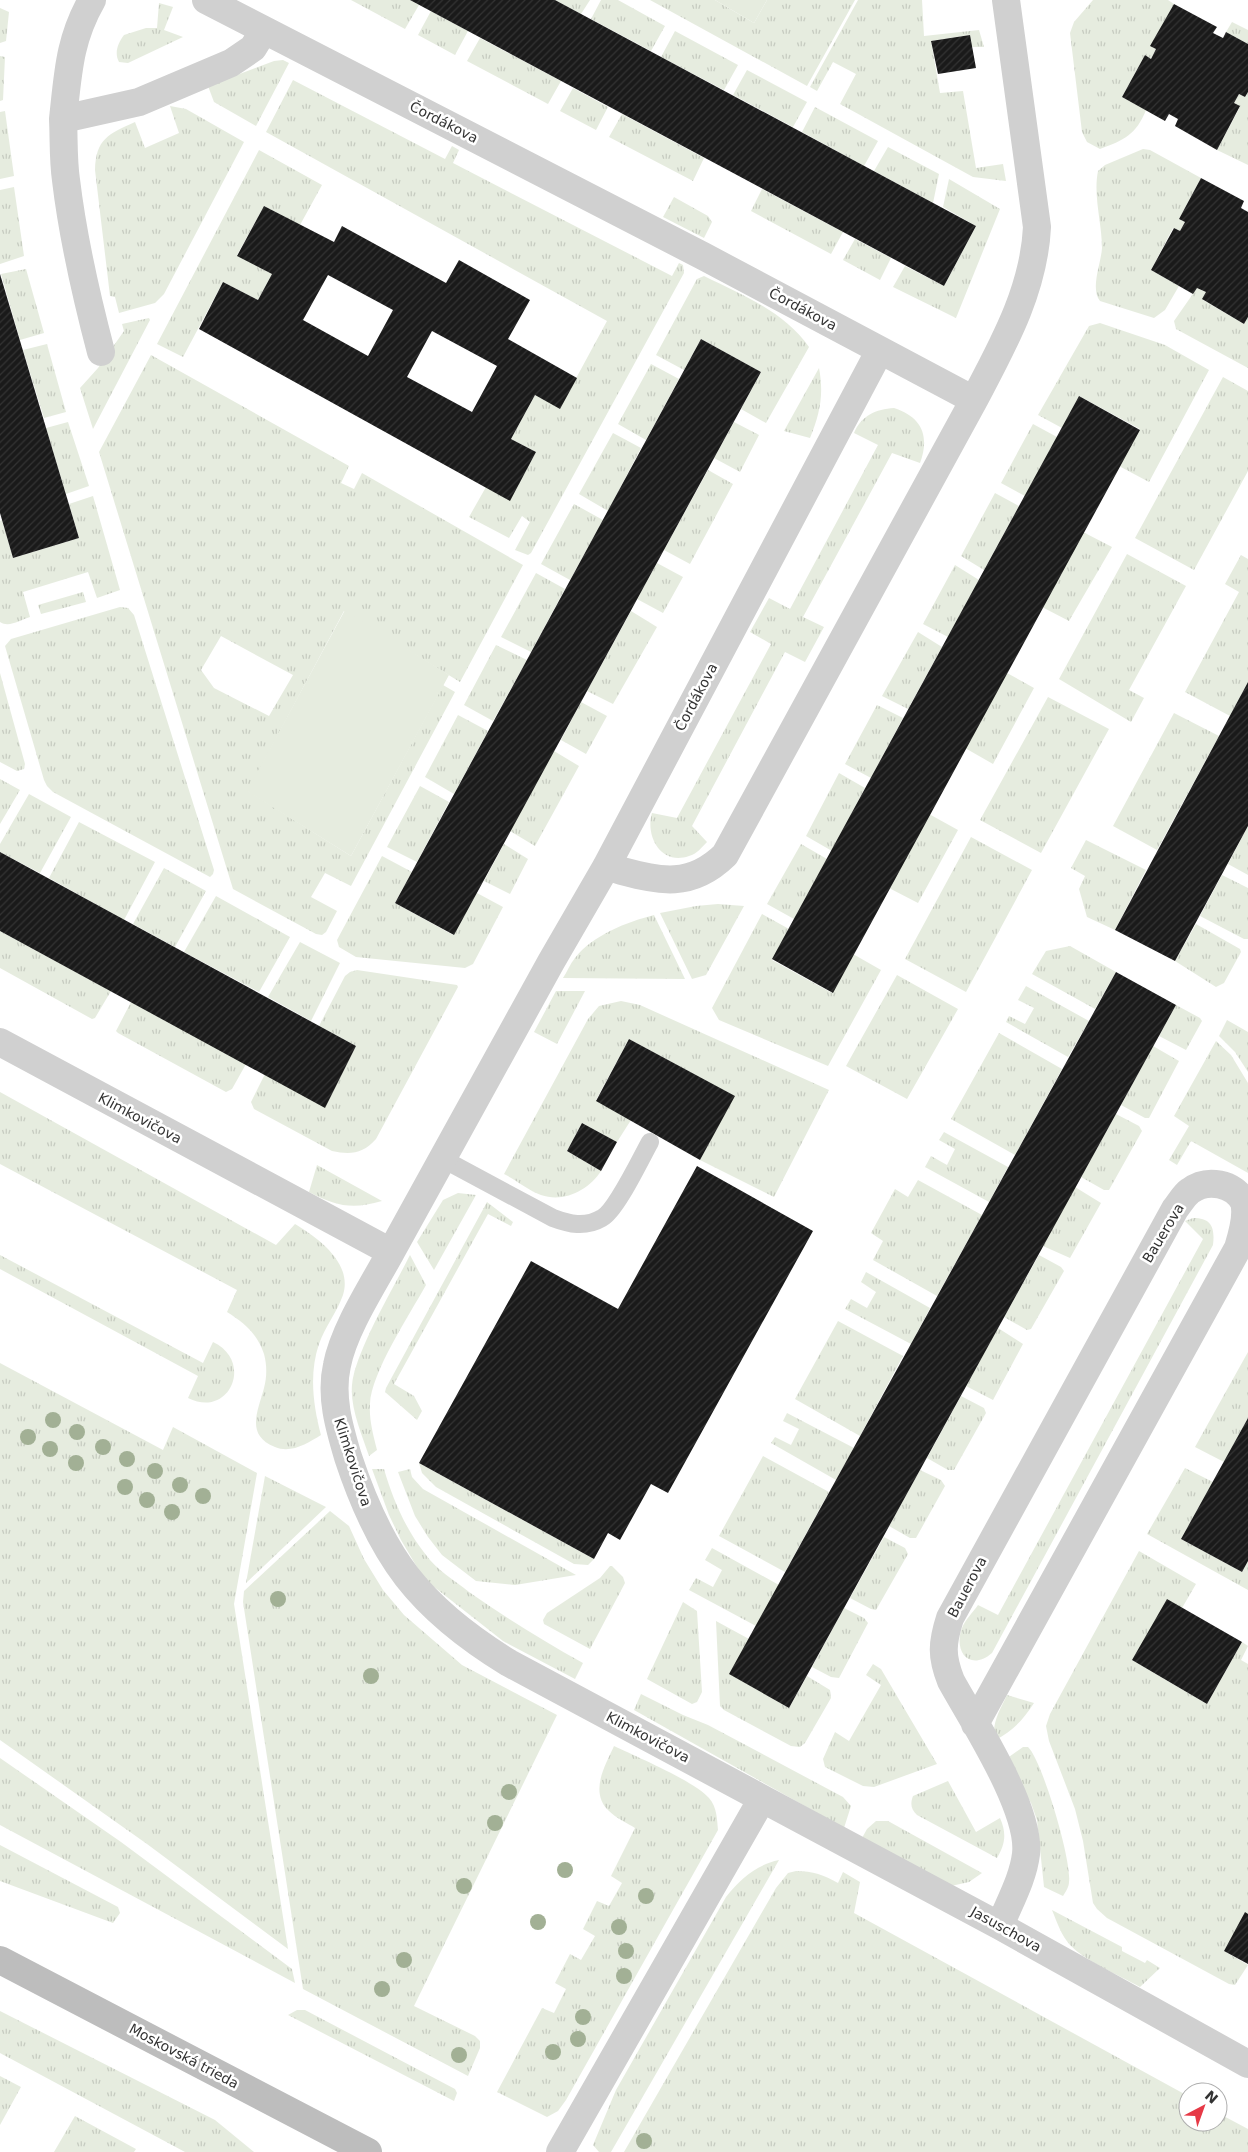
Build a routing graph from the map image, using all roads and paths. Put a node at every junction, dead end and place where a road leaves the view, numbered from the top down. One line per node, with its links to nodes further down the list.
1 (92, 0): 5 (street)
2 (206, 0): 4 (street, Čordákova)
3 (1006, 0): 8 (street)
4 (264, 30): 5 (street); 6 (street, Čordákova)
5 (63, 118): 7 (street)
6 (880, 350): 8 (street); 9 (street, Čordákova)
7 (101, 352)
8 (974, 400): 9 (street)
9 (606, 867): 12 (street, Čordákova)
10 (0, 1042): 13 (street, Klimkovičova)
11 (650, 1142): 12 (lane)
12 (443, 1159): 13 (street, Čordákova)
13 (391, 1252): 15 (street, Klimkovičova)
14 (975, 1724): 14 (street, Bauerova); 16 (street, Bauerova)
15 (762, 1799): 16 (street, Jasuschova); 20 (street)
16 (1000, 1926): 18 (street, Jasuschova)
17 (0, 1960): 19 (street, Moskovská trieda)
18 (1248, 2064)
19 (368, 2152)
20 (560, 2152)

